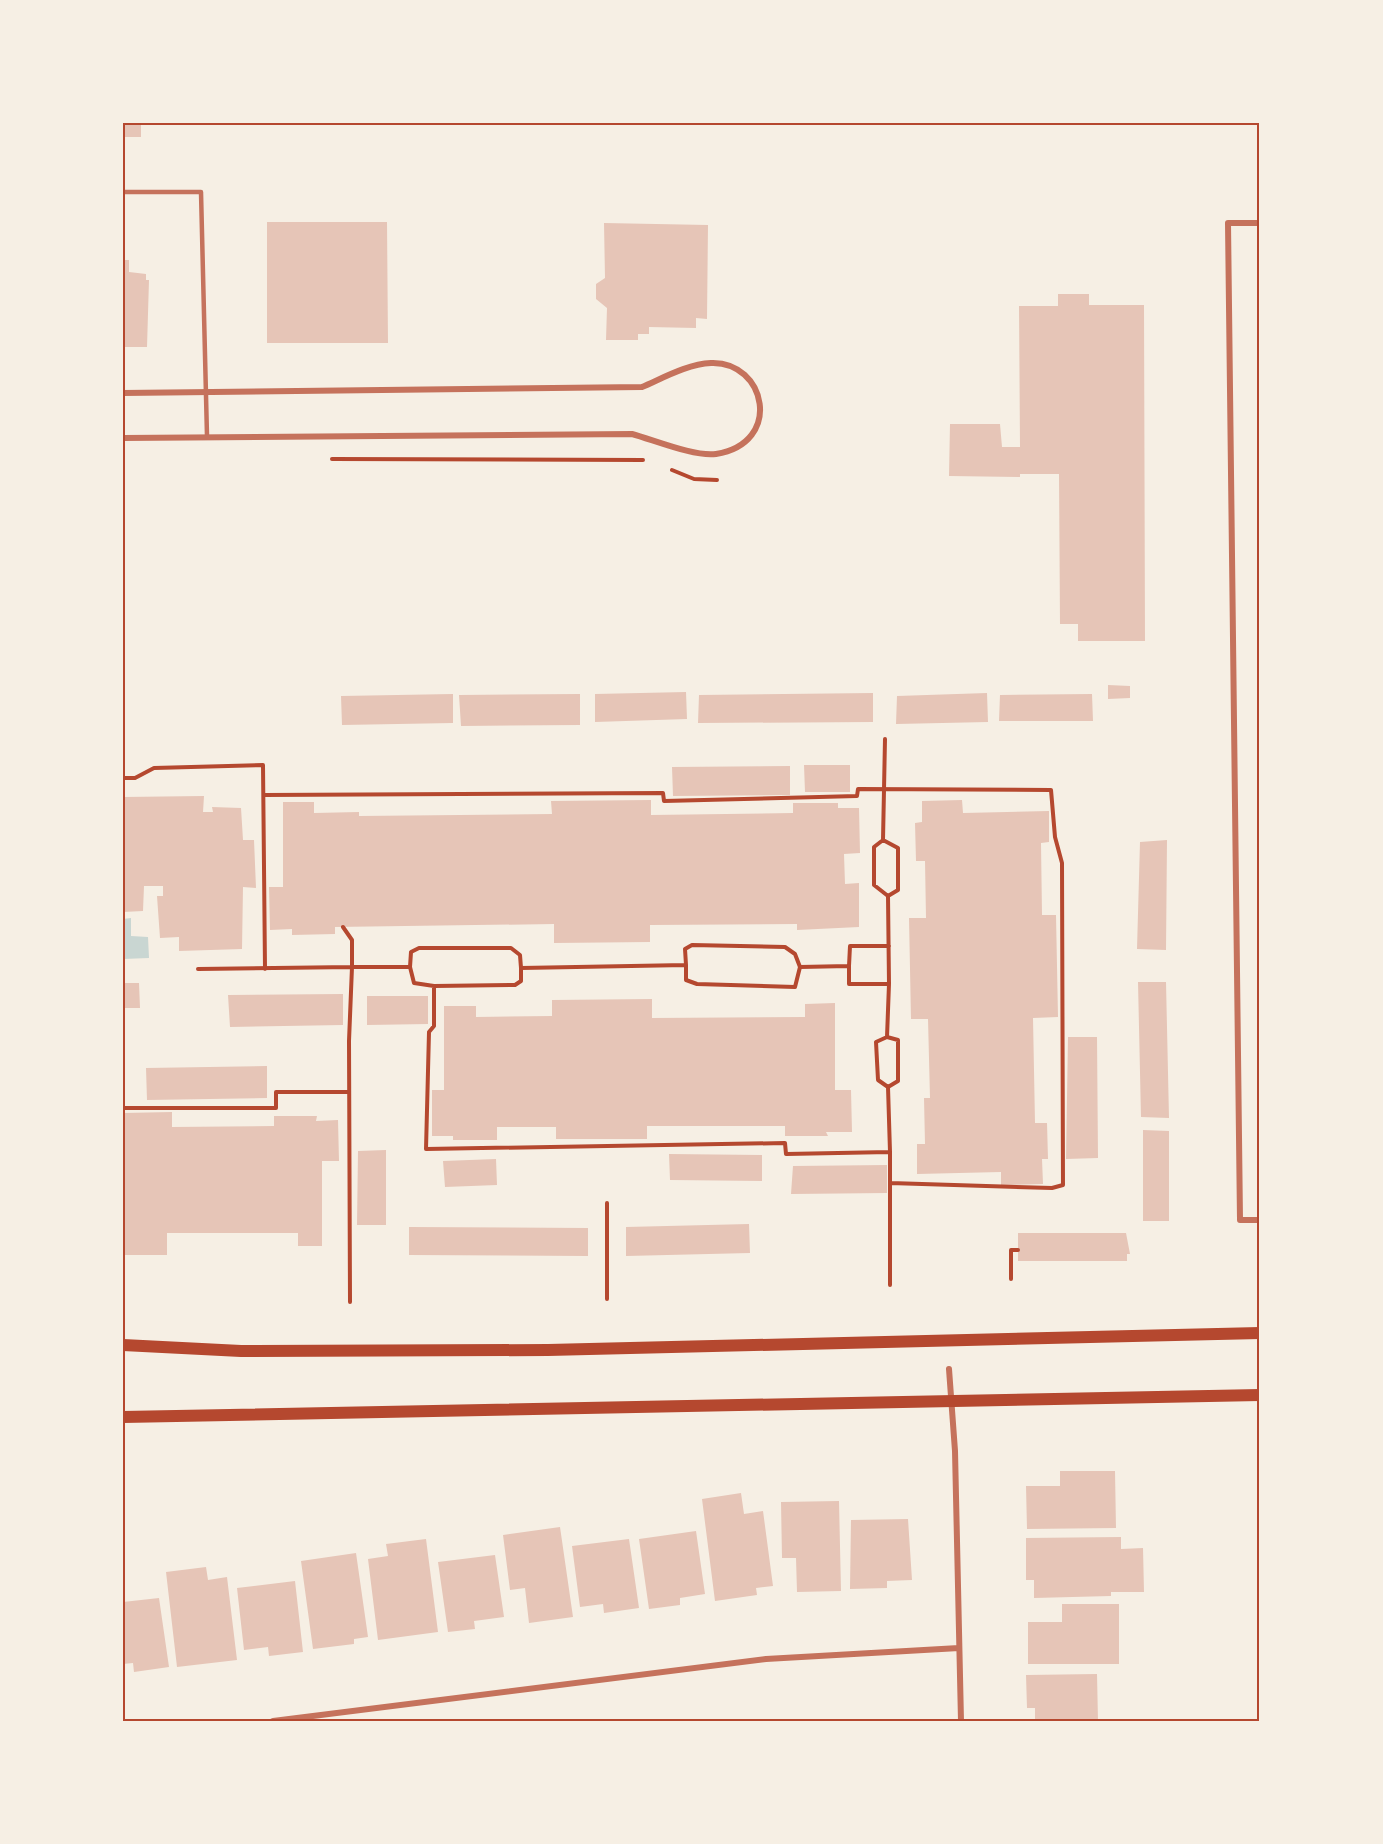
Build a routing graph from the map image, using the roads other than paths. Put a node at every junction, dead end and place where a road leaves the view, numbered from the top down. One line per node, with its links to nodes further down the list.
1 (123, 192): 3 (lane)
2 (1260, 223): 7 (street)
3 (205, 392): 4 (street); 5 (lane); 5 (street)
4 (123, 393)
5 (207, 436): 6 (street)
6 (123, 438)
7 (1260, 1220)
8 (1260, 1333): 9 (main road)
9 (123, 1346)
10 (949, 1369): 12 (street)
11 (1260, 1395): 12 (main road)
12 (951, 1401): 13 (main road); 14 (street)
13 (123, 1417)
14 (959, 1648): 15 (street); 16 (street)
15 (273, 1721)
16 (961, 1721)

